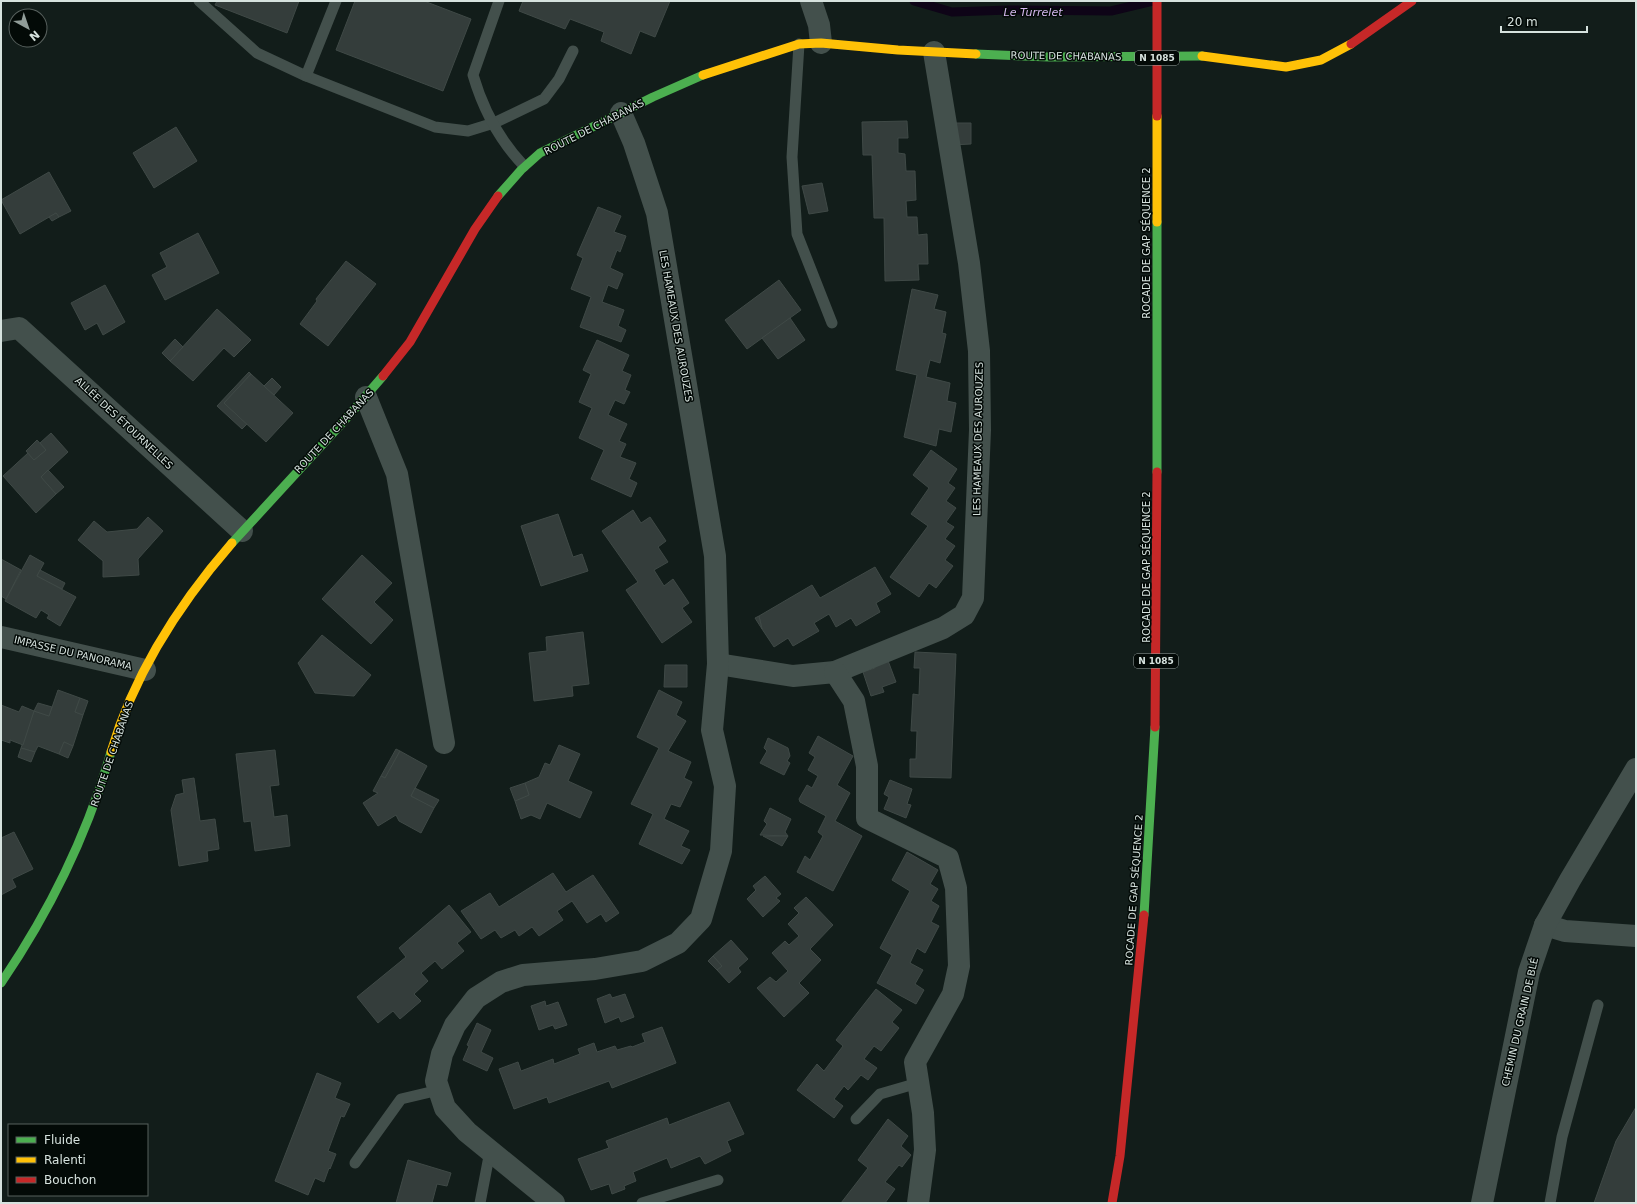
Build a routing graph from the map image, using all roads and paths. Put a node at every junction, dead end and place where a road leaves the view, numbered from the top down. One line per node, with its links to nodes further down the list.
1 (198, 1): 11 (lane)
2 (336, 1): 11 (lane)
3 (499, 1): 13 (lane)
4 (811, 1): 7 (street)
5 (1157, 1): 39 (street, ROCADE DE GAP SÉQUENCE 2 / N 1085, bridge)
6 (1412, 1): 10 (street, ROUTE DE CHABANAS)
7 (821, 43): 8 (street, ROUTE DE CHABANAS); 10 (street, ROUTE DE CHABANAS)
8 (799, 44): 12 (street, ROUTE DE CHABANAS); 15 (lane)
9 (573, 51): 13 (lane)
10 (934, 52): 22 (street, LES HAMEAUX DES AUROUZES)
11 (306, 76): 13 (lane)
12 (621, 113): 14 (street, ROUTE DE CHABANAS); 20 (street, LES HAMEAUX DES AUROUZES)
13 (494, 122): 14 (lane)
14 (524, 166): 17 (street, ROUTE DE CHABANAS)
15 (832, 323)
16 (1, 330): 18 (street, ALLÉE DES ÉTOURNELLES)
17 (366, 397): 18 (street, ROUTE DE CHABANAS); 23 (street)
18 (242, 532): 21 (street, ROUTE DE CHABANAS)
19 (1, 637): 21 (street, IMPASSE DU PANORAMA)
20 (718, 664): 22 (street, LES HAMEAUX DES AUROUZES); 30 (street, LES HAMEAUX DES AUROUZES)
21 (144, 670): 27 (street, ROUTE DE CHABANAS)
22 (835, 672): 29 (street)
23 (444, 743)
24 (1636, 769): 25 (street, CHEMIN DU GRAIN DE BLÉ)
25 (1545, 925): 26 (street); 40 (street, CHEMIN DU GRAIN DE BLÉ)
26 (1636, 936)
27 (1, 983)
28 (1598, 1005): 41 (lane)
29 (918, 1083): 31 (lane); 38 (street)
30 (439, 1090): 32 (street, LES HAMEAUX DES AUROUZES); 33 (lane)
31 (856, 1119)
32 (490, 1151): 35 (lane); 36 (street, LES HAMEAUX DES AUROUZES)
33 (355, 1163)
34 (718, 1180): 37 (lane)
35 (480, 1203)
36 (554, 1203)
37 (642, 1203)
38 (918, 1203)
39 (1112, 1203)
40 (1482, 1203)
41 (1550, 1203)

